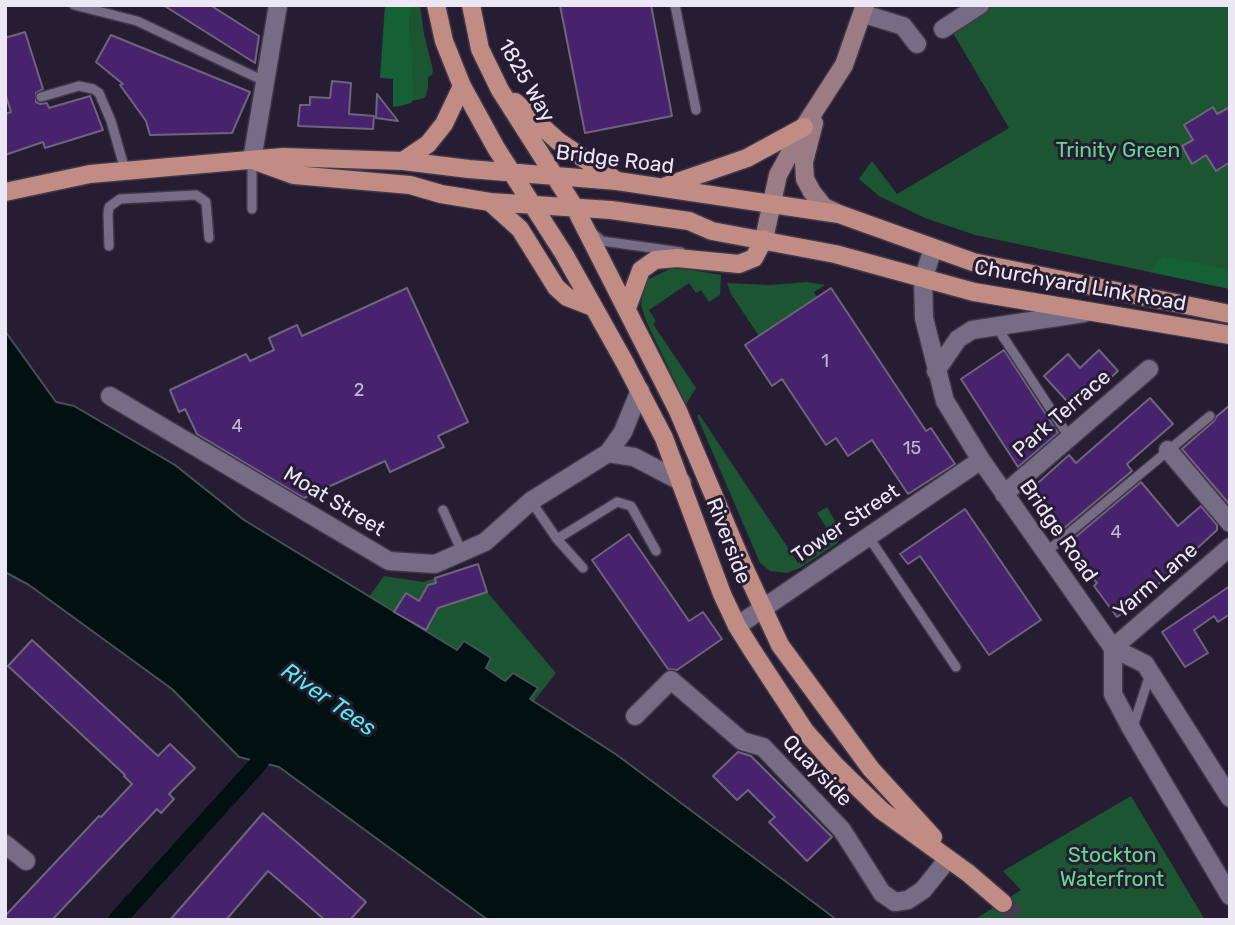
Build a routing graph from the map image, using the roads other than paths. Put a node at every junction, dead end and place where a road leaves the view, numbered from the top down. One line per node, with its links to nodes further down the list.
1 (75, 5): 10 (lane)
2 (278, 5): 10 (street)
3 (436, 5): 11 (main road)
4 (471, 5): 12 (main road, 1825 Way)
5 (675, 5): 15 (lane)
6 (980, 5): 8 (street)
7 (864, 9): 9 (street); 14 (street)
8 (943, 29)
9 (917, 44)
10 (264, 81): 17 (street)
11 (462, 86): 18 (main road); 20 (main road)
12 (500, 90): 21 (main road, 1825 Way); 22 (main road)
13 (41, 97): 19 (lane)
14 (817, 109): 16 (street); 30 (street)
15 (696, 110)
16 (804, 128): 23 (main road); 26 (street)
17 (252, 160): 18 (main road, Bridge Road); 19 (main road, Bridge Road); 25 (main road, Bridge Road); 29 (lane)
18 (403, 161): 20 (main road, Bridge Road)
19 (125, 170): 24 (main road, Bridge Road)
20 (513, 173): 21 (main road, Bridge Road); 27 (main road, Riverside)
21 (554, 175): 22 (main road, Bridge Road); 28 (main road, Riverside)
22 (617, 181): 23 (main road, Bridge Road)
23 (659, 188): 26 (main road, Bridge Road)
24 (5, 192)
25 (490, 202): 27 (main road, Bridge Road); 37 (main road)
26 (773, 204): 30 (main road, Bridge Road); 32 (street)
27 (534, 206): 28 (main road, Bridge Road); 37 (main road, Riverside)
28 (575, 208): 32 (main road, Bridge Road); 35 (lane); 38 (main road, Riverside)
29 (252, 209)
30 (839, 214): 34 (main road, Bridge Road)
31 (209, 238): 33 (lane)
32 (764, 239): 35 (main road); 36 (main road, Bridge Road)
33 (109, 246)
34 (933, 248): 36 (street, Bridge Road); 40 (main road, Churchyard Link Road)
35 (713, 260): 38 (main road)
36 (923, 280): 39 (main road, Churchyard Link Road); 44 (street, Bridge Road)
37 (593, 307): 45 (main road, Riverside)
38 (627, 308): 64 (main road, Riverside)
39 (1091, 312): 41 (street); 42 (main road, Churchyard Link Road)
40 (1230, 314)
41 (996, 326): 44 (street); 48 (lane)
42 (1230, 335)
43 (1149, 369): 48 (street, Park Terrace)
44 (936, 371): 51 (street, Bridge Road)
45 (640, 390): 50 (street, Moat Street); 52 (main road, Riverside)
46 (110, 396): 61 (street, Moat Street)
47 (1210, 416): 49 (lane)
48 (1069, 437): 53 (street, Park Terrace)
49 (1168, 450): 56 (street); 62 (lane)
50 (608, 453): 52 (street); 54 (street, Moat Street)
51 (981, 460): 53 (street, Bridge Road); 57 (street, Tower Street)
52 (682, 482): 65 (main road, Riverside)
53 (1004, 494): 62 (street, Bridge Road)
54 (531, 502): 58 (lane); 61 (street, Moat Street)
55 (443, 510): 61 (lane)
56 (1230, 523)
57 (868, 536): 64 (street, Tower Street); 67 (lane)
58 (557, 539): 60 (lane); 63 (lane)
59 (1230, 547): 66 (street, Yarm Lane)
60 (656, 551)
61 (462, 552)
62 (1045, 553): 66 (street, Bridge Road)
63 (583, 568)
64 (763, 608): 65 (street, Tower Street); 75 (main road, Riverside)
65 (737, 625): 73 (main road, Riverside)
66 (1113, 648): 68 (street); 70 (street)
67 (956, 667)
68 (1150, 672): 70 (lane); 71 (street)
69 (635, 716): 73 (street, Quayside)
70 (1133, 733): 76 (street)
71 (1230, 798)
72 (5, 844): 74 (street)
73 (948, 859): 75 (main road, Riverside)
74 (26, 861)
75 (968, 873): 77 (main road, Riverside)
76 (1228, 887)
77 (1003, 903)

